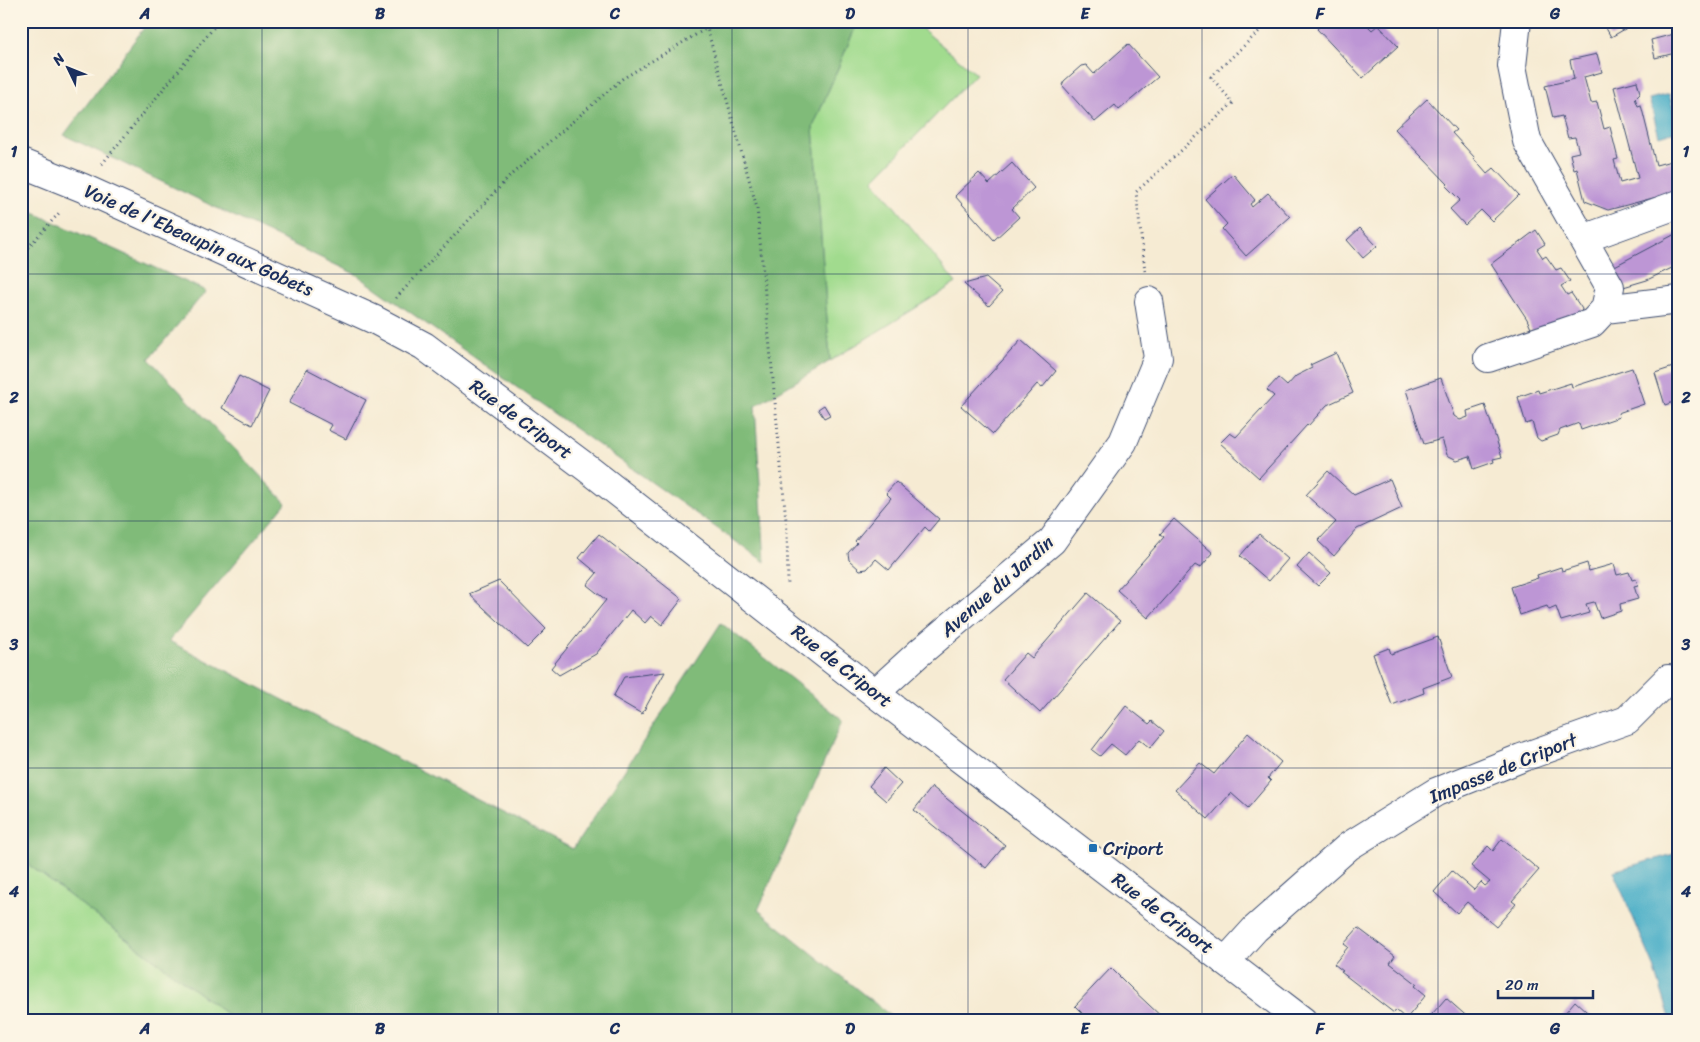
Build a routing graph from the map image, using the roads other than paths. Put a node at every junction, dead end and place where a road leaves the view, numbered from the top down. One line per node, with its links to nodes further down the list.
1 (1517, 21): 4 (street)
2 (21, 163): 8 (street, Voie de l'Ebeaupin aux Gobets)
3 (1679, 204): 4 (street)
4 (1582, 238): 7 (street)
5 (1679, 300): 7 (street)
6 (1148, 301): 11 (street, Avenue du Jardin)
7 (1605, 309): 9 (street)
8 (375, 320): 11 (street, Rue de Criport)
9 (1488, 358)
10 (1668, 679): 12 (street, Impasse de Criport)
11 (877, 695): 12 (street, Rue de Criport)
12 (1226, 960): 13 (street, Rue de Criport)
13 (1304, 1021)

